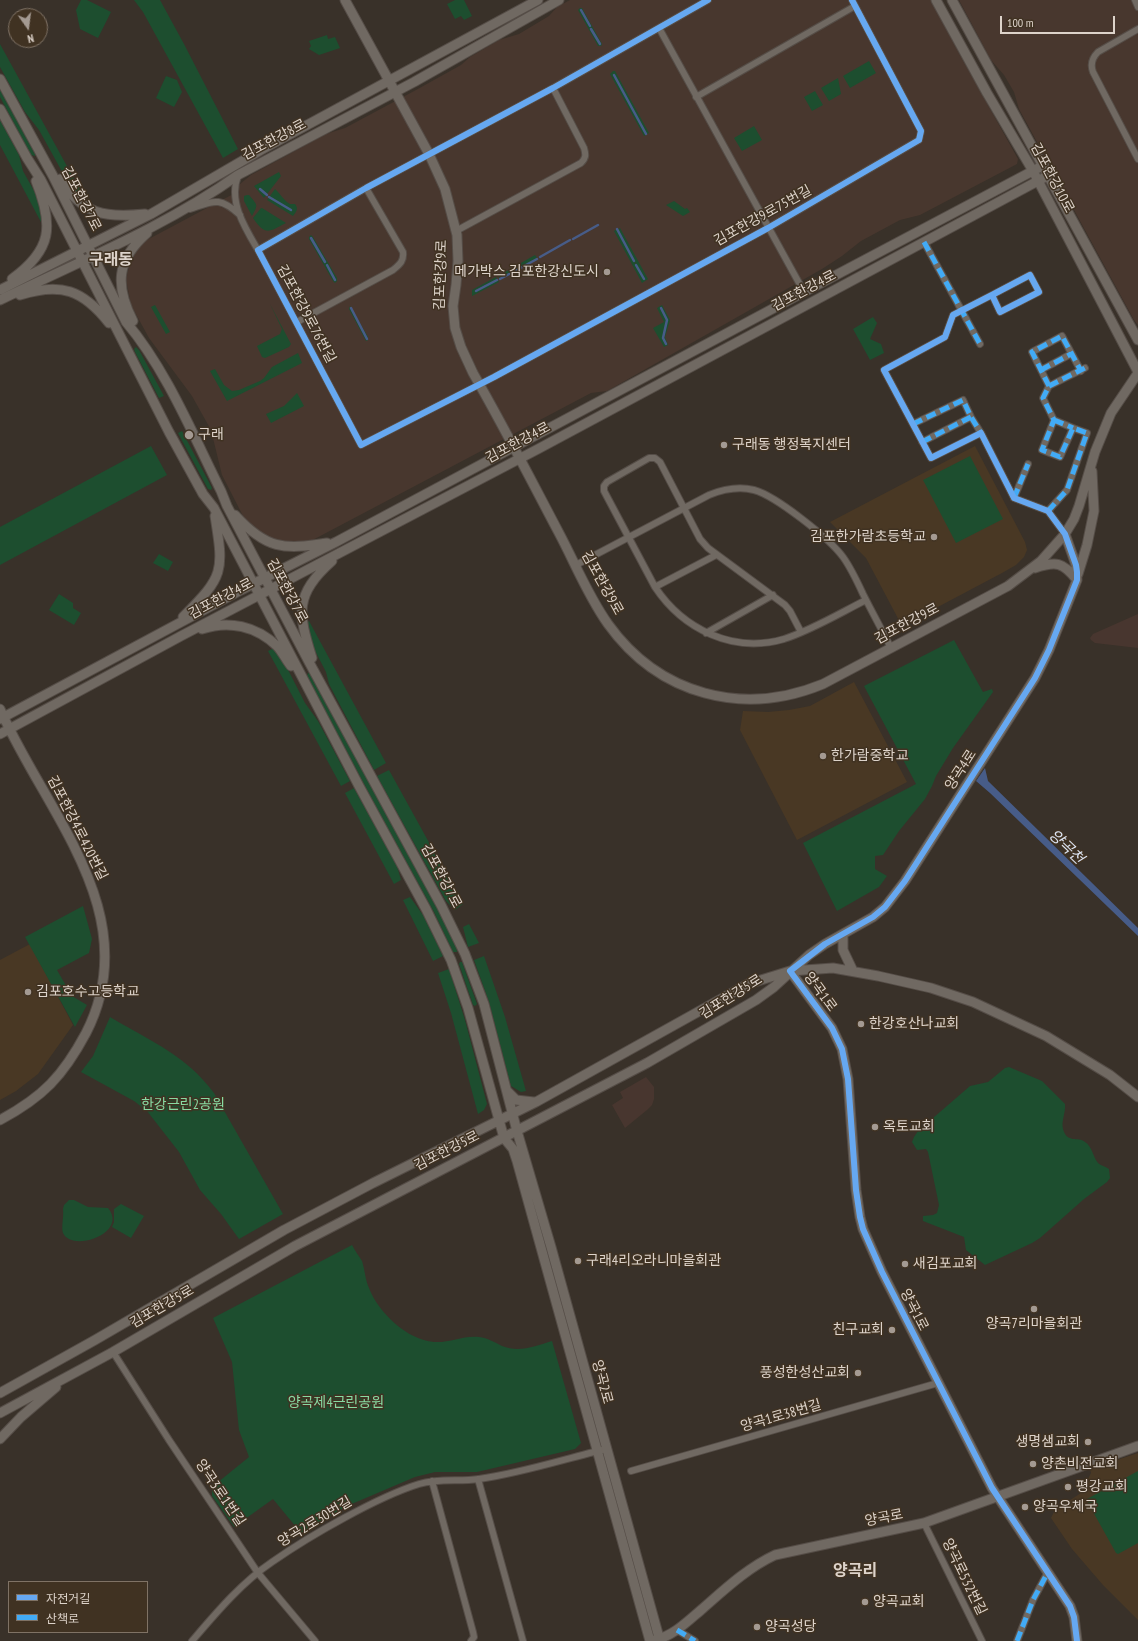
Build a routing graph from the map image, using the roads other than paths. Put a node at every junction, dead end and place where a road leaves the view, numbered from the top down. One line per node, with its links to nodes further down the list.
1 (344, 0): 14 (street, 김포한강9로)
2 (538, 0): 14 (street, 김포한강8로)
3 (559, 0): 16 (street, 김포한강8로)
4 (708, 0): 11 (street)
5 (852, 0): 9 (street, 김포한강9로75번길)
6 (936, 0): 24 (street, 김포한강10로)
7 (952, 0): 23 (street, 김포한강10로)
8 (1134, 0): 10 (street)
9 (855, 6): 17 (street); 33 (street, 김포한강9로75번길)
10 (1138, 7)
11 (659, 28): 15 (street); 17 (street)
12 (1138, 29): 22 (street)
13 (0, 79): 19 (street, 김포한강7로)
14 (389, 81): 16 (street, 김포한강9로); 29 (street, 김포한강8로)
15 (553, 88): 20 (street); 34 (street)
16 (395, 92): 20 (street, 김포한강9로); 25 (street, 김포한강8로)
17 (696, 97): 33 (street)
18 (0, 109): 21 (street, 김포한강7로)
19 (29, 130): 29 (street); 36 (street, 김포한강7로)
20 (429, 154): 28 (street); 34 (street, 김포한강9로)
21 (26, 158): 38 (street, 김포한강7로); 41 (street)
22 (1138, 159)
23 (1044, 165): 24 (street, 김포한강4로); 26 (street, 김포한강10로)
24 (1033, 171): 27 (street, 김포한강10로); 42 (street, 김포한강4로)
25 (238, 175): 30 (street, 김포한강8로); 31 (street)
26 (1049, 175): 27 (street, 김포한강4로); 47 (street, 김포한강10로)
27 (1038, 181): 35 (street, 김포한강4로); 54 (street, 김포한강10로)
28 (366, 188): 37 (street); 46 (street)
29 (150, 214): 36 (street, 김포한강8로)
30 (174, 215): 31 (street); 32 (street, 김포한강8로)
31 (240, 216): 37 (street, 김포한강9로76번길)
32 (155, 226): 39 (street, 김포한강8로); 50 (street)
33 (768, 228): 42 (street); 55 (street, 김포한강9로75번길)
34 (456, 231): 55 (street, 김포한강9로)
35 (924, 242): 45 (street); 64 (street, 김포한강4로)
36 (88, 246): 38 (street, 김포한강8로); 39 (street, 김포한강7로)
37 (258, 250): 46 (street, 김포한강9로76번길)
38 (78, 252): 40 (street, 김포한강7로); 41 (street, 김포한강8로)
39 (93, 255): 40 (street, 김포한강8로); 50 (street, 김포한강7로)
40 (82, 260): 44 (street, 김포한강8로); 49 (street, 김포한강7로)
41 (0, 289)
42 (804, 292): 63 (street, 김포한강4로)
43 (992, 295): 43 (street); 45 (street)
44 (0, 300): 49 (street)
45 (962, 311): 51 (street); 59 (street)
46 (297, 322): 55 (street, 김포한강9로76번길)
47 (1134, 327): 48 (street, 김포한강10로)
48 (1138, 340)
49 (123, 342): 69 (street, 김포한강7로)
50 (143, 342): 68 (street, 김포한강7로)
51 (980, 344)
52 (1072, 354): 53 (street); 53 (street); 56 (street)
53 (1041, 370): 56 (street)
54 (1138, 372): 66 (street, 김포한강9로)
55 (479, 384): 63 (street, 김포한강9로)
56 (1049, 386): 58 (street)
57 (971, 417): 59 (street); 61 (street); 62 (street)
58 (1054, 420): 60 (street); 60 (street)
59 (913, 424): 62 (street)
60 (1073, 428): 71 (street)
61 (981, 433): 62 (street); 67 (street)
62 (922, 442)
63 (514, 448): 64 (street, 김포한강9로); 74 (street, 김포한강4로)
64 (520, 458): 75 (street, 김포한강4로); 77 (street, 김포한강9로)
65 (1028, 464): 67 (street)
66 (1092, 465): 72 (street, 김포한강9로); 80 (street)
67 (1014, 498): 71 (street)
68 (227, 506): 74 (street); 79 (street, 김포한강7로)
69 (214, 508): 81 (street, 김포한강7로); 87 (street)
70 (684, 509): 73 (street); 73 (street); 76 (street); 86 (street)
71 (1048, 511): 72 (street)
72 (1065, 534): 78 (street, 김포한강9로); 80 (street, 양곡4로)
73 (630, 538): 77 (street); 82 (street)
74 (336, 542): 79 (street, 김포한강4로)
75 (345, 550): 83 (street, 김포한강4로); 92 (street)
76 (716, 555): 82 (street); 85 (street)
77 (576, 566): 91 (street, 김포한강9로)
78 (1032, 569): 80 (street); 91 (street, 김포한강9로)
79 (265, 578): 81 (street, 김포한강4로); 83 (street, 김포한강7로)
80 (1077, 580): 97 (street, 양곡4로)
81 (253, 584): 84 (street, 김포한강7로); 87 (street, 김포한강4로)
82 (655, 587): 89 (street)
83 (270, 589): 84 (street, 김포한강4로); 92 (street, 김포한강7로)
84 (259, 595): 90 (street, 김포한강4로); 93 (street, 김포한강7로)
85 (773, 595): 88 (street); 89 (street)
86 (866, 600): 88 (street); 91 (street)
87 (176, 624): 94 (street, 김포한강4로)
88 (801, 632): 89 (street)
89 (706, 633)
90 (181, 636): 93 (street); 95 (street, 김포한강4로)
91 (891, 648)
92 (317, 677): 100 (street, 김포한강7로)
93 (315, 702): 105 (street, 김포한강7로)
94 (1, 714): 95 (street, 김포한강4로420번길)
95 (10, 729): 96 (street, 김포한강4로); 104 (street, 김포한강4로420번길)
96 (0, 734)
97 (842, 934): 98 (street, 양곡4로); 99 (street)
98 (790, 971): 99 (street); 102 (street, 김포한강5로); 106 (street, 김포한강5로); 110 (street, 양곡1로)
99 (853, 971): 101 (street)
100 (506, 1090): 102 (street); 103 (street, 김포한강7로)
101 (1138, 1097)
102 (536, 1102): 103 (street, 김포한강5로)
103 (512, 1114): 105 (street, 김포한강5로); 106 (street, 김포한강7로)
104 (0, 1120)
105 (499, 1121): 107 (street, 김포한강7로); 111 (street, 김포한강5로)
106 (517, 1131): 107 (street, 김포한강5로); 115 (street, 양곡2로)
107 (504, 1138): 108 (street, 김포한강5로); 115 (street, 양곡2로)
108 (113, 1352): 109 (street, 김포한강5로); 122 (street, 양곡3로1번길)
109 (71, 1375): 112 (street, 김포한강5로); 113 (street)
110 (938, 1383): 116 (street, 양곡1로38번길); 119 (street, 양곡1로)
111 (0, 1393)
112 (0, 1414)
113 (0, 1439)
114 (1138, 1446): 119 (street, 양곡로)
115 (602, 1450): 117 (street, 양곡2로30번길); 128 (street, 양곡2로)
116 (631, 1471)
117 (478, 1479): 118 (street, 양곡2로30번길); 127 (street)
118 (432, 1481): 122 (street, 양곡2로30번길); 126 (street)
119 (998, 1496): 120 (street, 양곡로); 121 (street, 양곡1로)
120 (924, 1523): 123 (street, 양곡로); 130 (street, 양곡로532번길)
121 (1048, 1572): 131 (street); 132 (street, 양곡1로)
122 (258, 1573): 124 (street, 양곡2로30번길); 125 (street, 양곡3로1번길)
123 (677, 1630): 128 (street, 양곡로); 129 (street)
124 (192, 1641)
125 (315, 1641)
126 (471, 1641)
127 (523, 1641)
128 (655, 1641)
129 (695, 1641)
130 (982, 1641)
131 (1017, 1641)
132 (1077, 1641)

